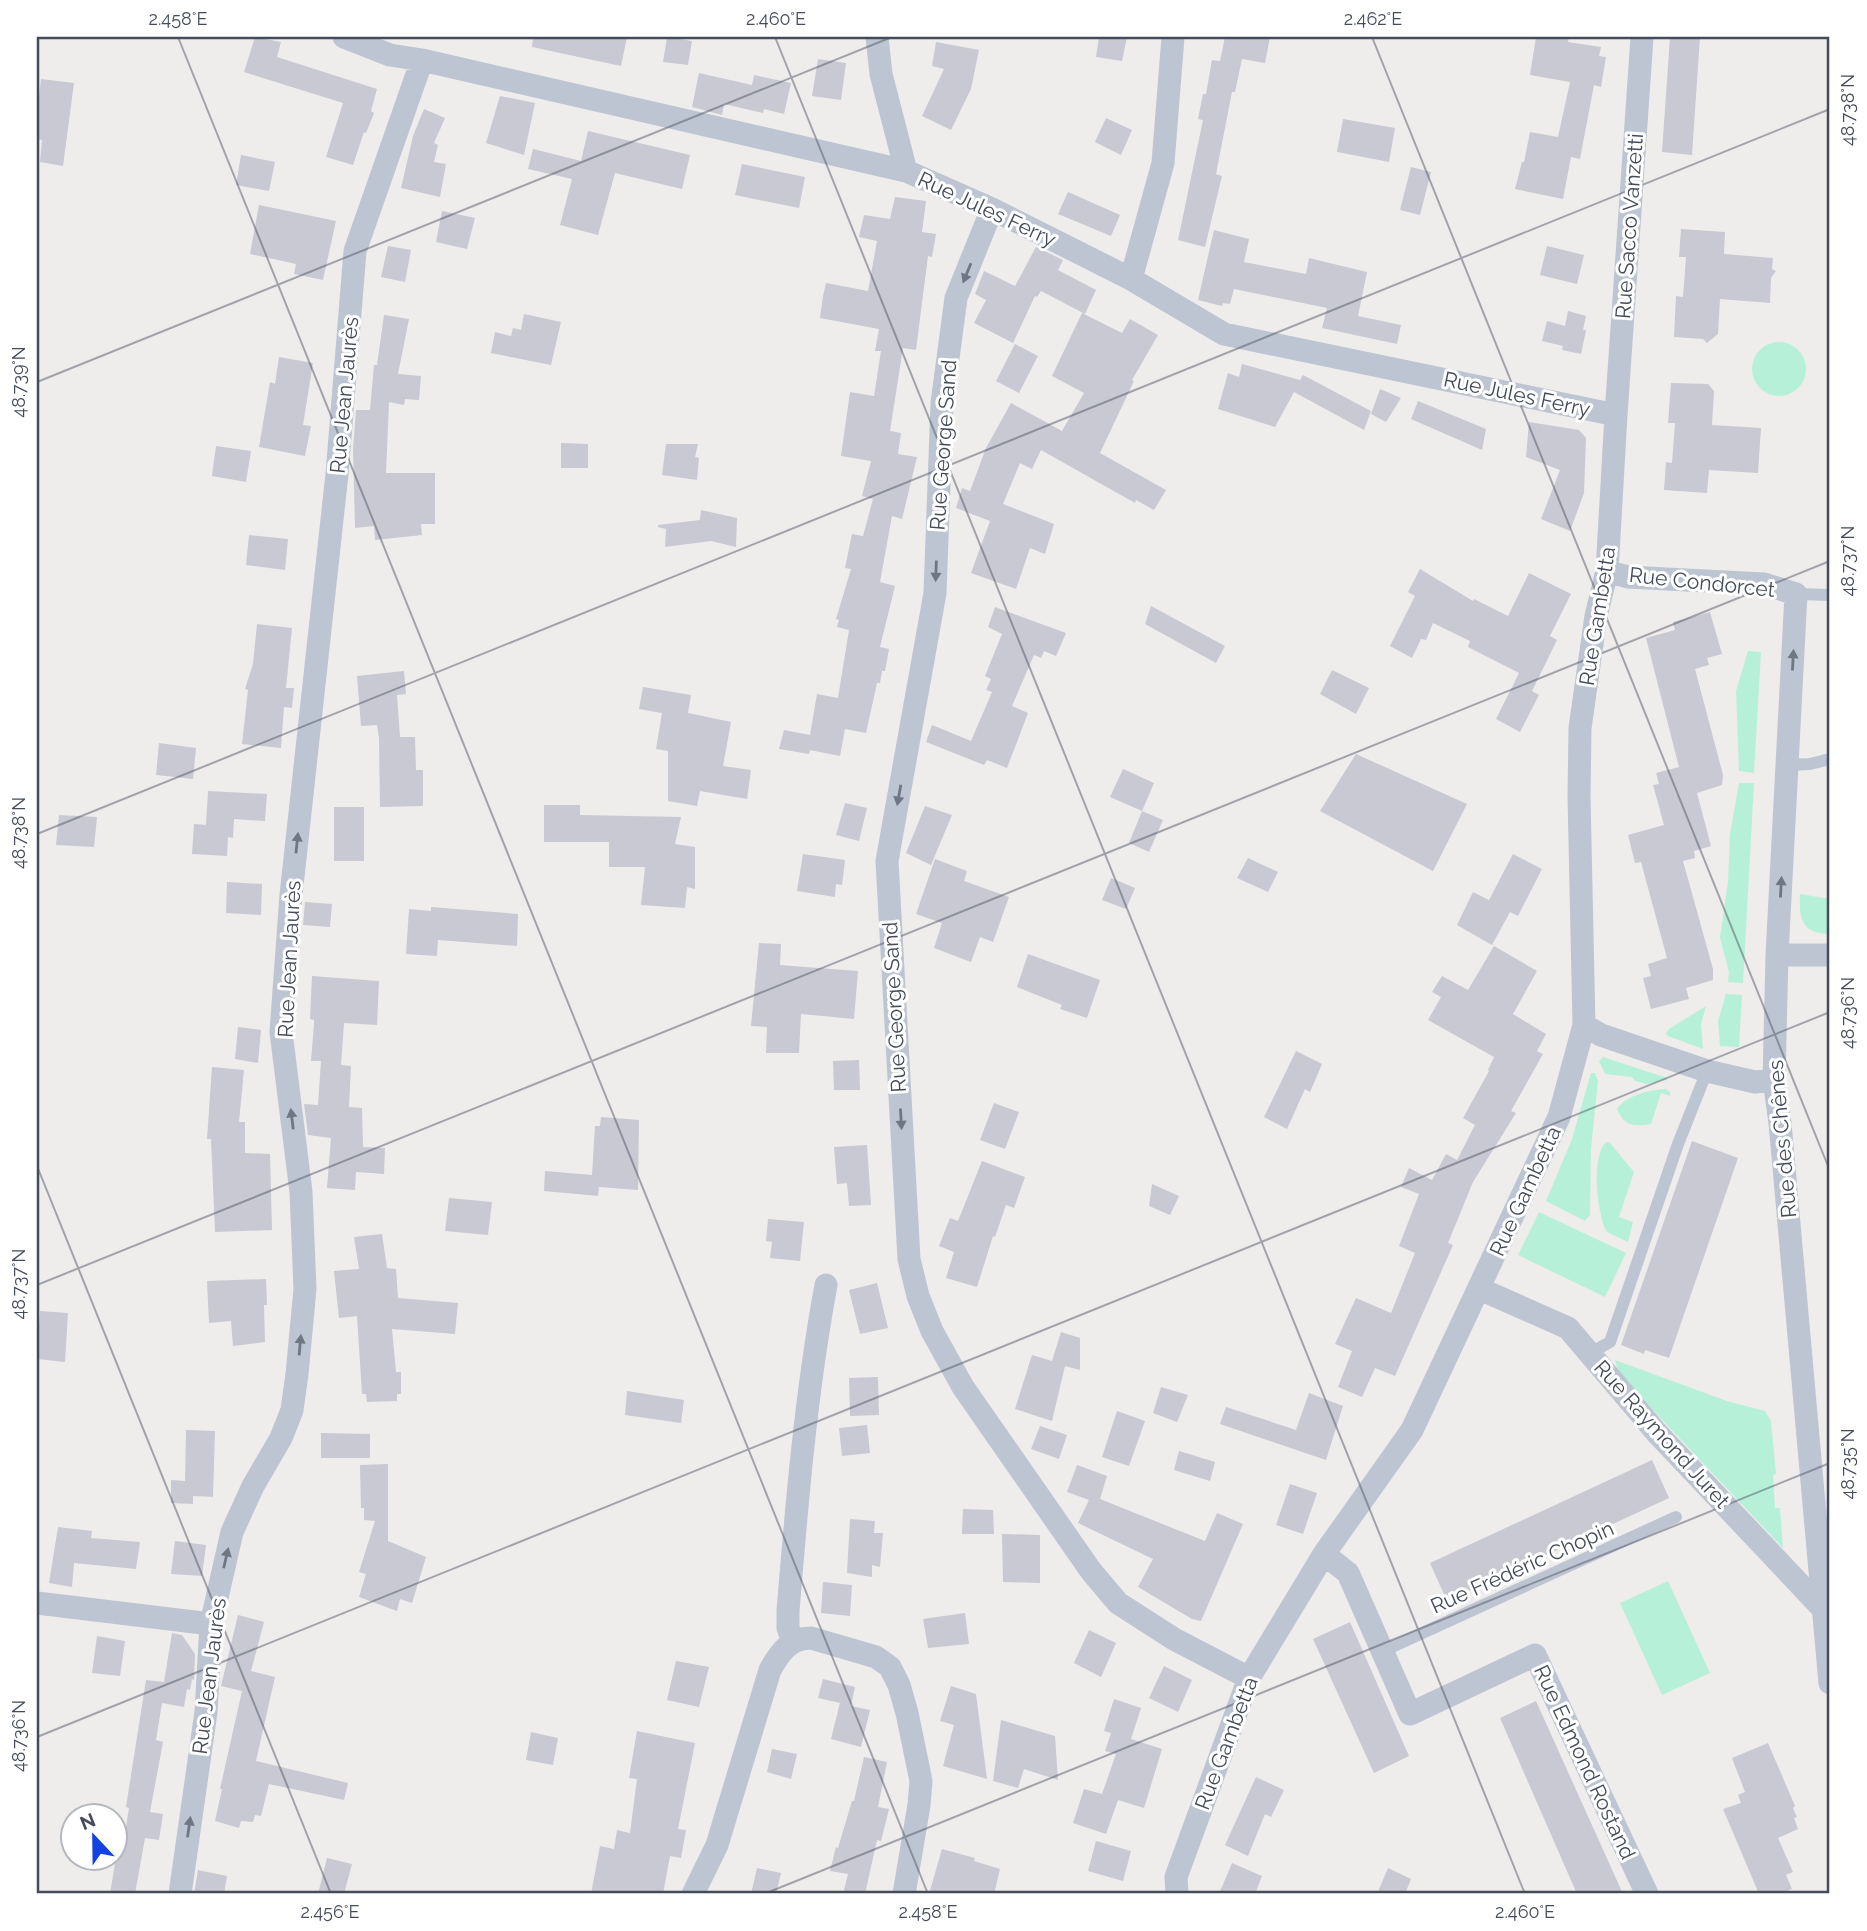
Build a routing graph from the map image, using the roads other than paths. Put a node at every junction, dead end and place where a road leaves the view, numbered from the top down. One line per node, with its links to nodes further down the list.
1 (344, 37): 5 (street, Rue Jules Ferry)
2 (877, 37): 7 (street)
3 (1173, 37): 9 (street)
4 (1642, 37): 10 (street, Rue Sacco Vanzetti)
5 (383, 46): 6 (street, Rue Jules Ferry)
6 (422, 60): 7 (street, Rue Jules Ferry); 28 (street, Rue Jean Jaurès, one-way to 6)
7 (906, 172): 8 (street, Rue Jules Ferry)
8 (992, 209): 9 (street, Rue Jules Ferry); 31 (street, Rue George Sand, one-way to 31)
9 (1131, 279): 10 (street, Rue Jules Ferry)
10 (1616, 415): 11 (street, Rue Gambetta)
11 (1607, 571): 12 (street, Rue Condorcet); 18 (street, Rue Gambetta)
12 (1796, 594): 13 (lane); 15 (street, Rue des Chênes, one-way to 12)
13 (1830, 595)
14 (1830, 759): 15 (lane)
15 (1787, 765): 16 (street, Rue des Chênes, one-way to 15)
16 (1777, 955): 17 (street); 20 (street, Rue des Chênes)
17 (1830, 955)
18 (1584, 1025): 19 (street); 22 (street, Rue Gambetta)
19 (1707, 1071): 20 (street); 23 (lane)
20 (1774, 1080): 27 (street, Rue des Chênes)
21 (826, 1285): 29 (street)
22 (1480, 1289): 23 (street, Rue Raymond Juret); 25 (street, Rue Gambetta)
23 (1590, 1353): 27 (street, Rue Raymond Juret)
24 (1676, 1517): 30 (lane, Rue Frédéric Chopin)
25 (1324, 1555): 30 (street, Rue Edmond Rostand); 31 (street, Rue Gambetta)
26 (37, 1603): 28 (street)
27 (1824, 1609): 32 (street, Rue des Chênes)
28 (211, 1624): 33 (street, Rue Jean Jaurès, one-way to 28)
29 (793, 1642): 34 (street); 35 (street)
30 (1383, 1651): 37 (street, Rue Edmond Rostand)
31 (1249, 1678): 36 (street, Rue Gambetta)
32 (1830, 1683)
33 (180, 1894)
34 (694, 1894)
35 (904, 1894)
36 (1177, 1894)
37 (1647, 1894)

